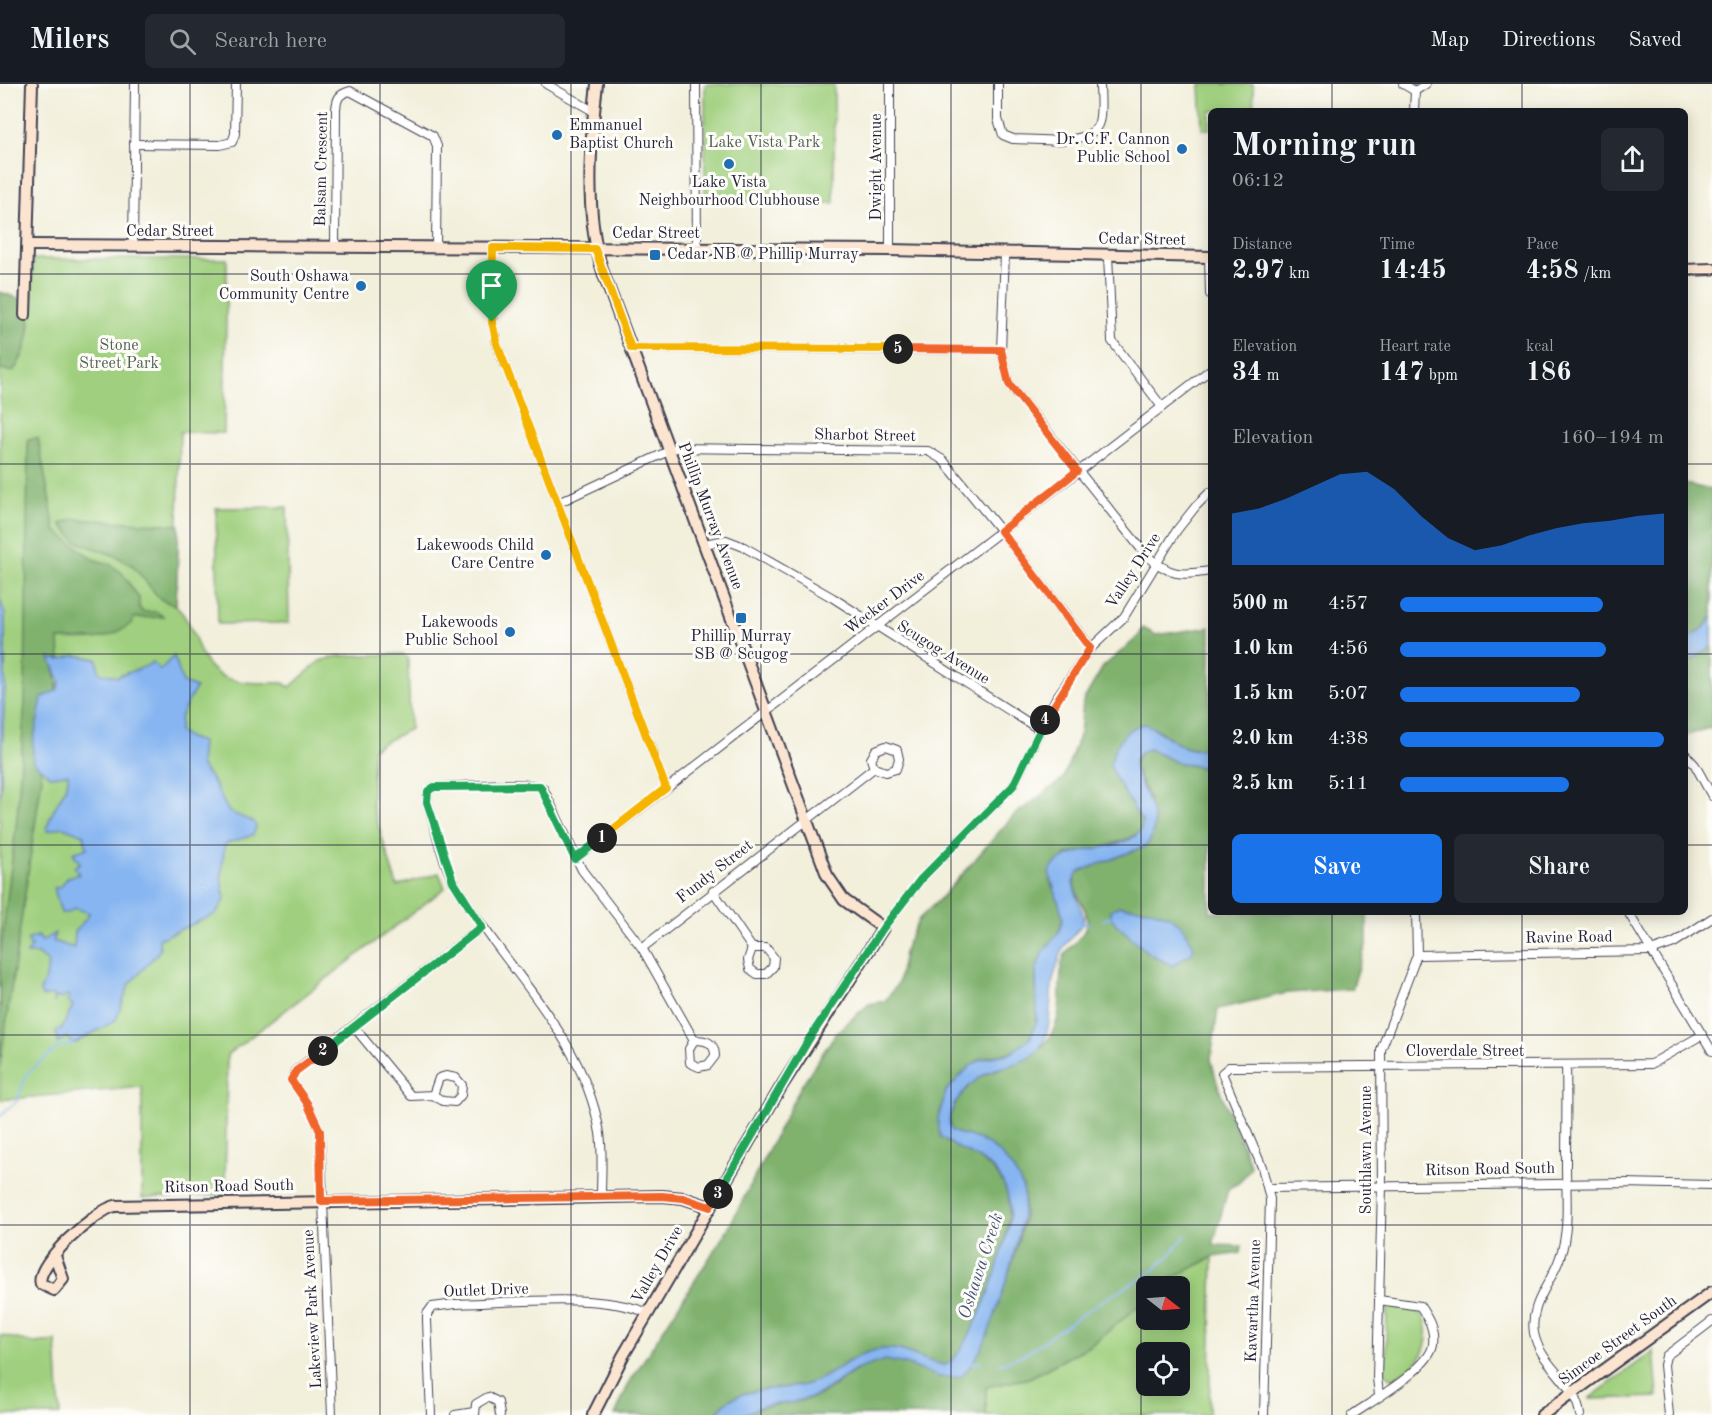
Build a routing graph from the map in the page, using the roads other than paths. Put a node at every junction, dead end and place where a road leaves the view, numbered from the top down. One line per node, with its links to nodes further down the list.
1 (32, 84): 16 (street)
2 (135, 84): 15 (street)
3 (236, 84): 15 (street)
4 (546, 84): 14 (street)
5 (597, 84): 14 (street, Phillip Murray Avenue)
6 (696, 84): 22 (street)
7 (890, 84): 23 (street, Dwight Avenue)
8 (998, 84): 9 (street)
9 (1100, 84)
10 (1403, 84): 12 (street)
11 (1426, 84): 12 (street)
12 (1415, 91): 13 (street)
13 (1414, 108)
14 (593, 111): 21 (street, Phillip Murray Avenue)
15 (134, 144): 17 (street)
16 (29, 245): 17 (street, Cedar Street); 29 (street)
17 (133, 246): 18 (street, Cedar Street)
18 (335, 246): 19 (street, Cedar Street); 19 (street, Balsam Crescent)
19 (436, 248): 20 (street, Cedar Street)
20 (493, 248): 21 (street, Cedar Street); 37 (street)
21 (595, 249): 22 (street, Cedar Street); 30 (street, Phillip Murray Avenue)
22 (697, 249): 23 (street, Cedar Street)
23 (890, 250): 24 (street, Cedar Street)
24 (1005, 253): 25 (street, Cedar Street); 31 (street)
25 (1108, 255): 26 (street, Cedar Street); 33 (street)
26 (1208, 256)
27 (1712, 269): 28 (street)
28 (1688, 270)
29 (25, 315)
30 (631, 348): 31 (street); 34 (street, Phillip Murray Avenue)
31 (1001, 350): 35 (street)
32 (1208, 371): 33 (street, Wecker Drive)
33 (1162, 407): 35 (street, Wecker Drive)
34 (668, 450): 37 (street, Sharbot Street); 38 (street, Sharbot Street); 39 (street, Phillip Murray Avenue)
35 (1077, 471): 38 (street, Wecker Drive); 40 (street)
36 (1208, 494): 40 (street, Valley Drive)
37 (558, 503): 48 (street)
38 (1001, 531): 42 (street, Wecker Drive); 43 (street, Sharbot Street)
39 (704, 544): 42 (street, Scugog Avenue); 44 (street, Phillip Murray Avenue)
40 (1156, 564): 41 (street); 43 (street, Valley Drive)
41 (1208, 571)
42 (876, 627): 44 (street, Wecker Drive); 45 (street, Scugog Avenue)
43 (1090, 648): 45 (street, Valley Drive)
44 (767, 709): 48 (street, Wecker Drive); 50 (street, Phillip Murray Avenue)
45 (1040, 730): 57 (street, Valley Drive)
46 (1688, 757): 49 (street)
47 (874, 768): 50 (street, Fundy Street)
48 (666, 788): 51 (street, Wecker Drive)
49 (1712, 796)
50 (806, 818): 52 (street, Fundy Street); 57 (street, Phillip Murray Avenue)
51 (575, 859): 56 (street); 58 (street)
52 (713, 891): 58 (street, Fundy Street); 59 (street)
53 (1416, 915): 61 (street, Southlawn Avenue)
54 (1630, 915): 60 (street)
55 (1712, 918): 60 (street, Ravine Road)
56 (482, 927): 62 (street); 74 (street)
57 (883, 928): 76 (street, Valley Drive)
58 (642, 948): 64 (street)
59 (752, 948)
60 (1651, 951): 61 (street, Ravine Road); 63 (street)
61 (1418, 955): 67 (street, Southlawn Avenue)
62 (354, 1027): 69 (street); 75 (street)
63 (1702, 1035): 65 (street); 66 (street, Cloverdale Street)
64 (694, 1040)
65 (1712, 1051)
66 (1566, 1065): 67 (street, Cloverdale Street); 70 (street)
67 (1380, 1066): 68 (street, Cloverdale Street); 72 (street, Southlawn Avenue)
68 (1222, 1073): 73 (street, Kawartha Avenue)
69 (432, 1095)
70 (1566, 1184): 71 (street, Ritson Road South); 72 (street, Ritson Road South); 82 (street)
71 (1712, 1185)
72 (1382, 1187): 73 (street, Ritson Road South); 79 (street, Southlawn Avenue)
73 (1268, 1188): 90 (street, Kawartha Avenue)
74 (601, 1197): 75 (street, Ritson Road South); 76 (street, Ritson Road South)
75 (321, 1201): 77 (street, Ritson Road South); 85 (street, Lakeview Park Avenue)
76 (710, 1207): 80 (street, Valley Drive)
77 (55, 1256)
78 (1712, 1292): 82 (street, Simcoe Street South)
79 (1379, 1300): 83 (street, Southlawn Avenue); 83 (street)
80 (648, 1313): 86 (street, Outlet Drive); 89 (street, Valley Drive)
81 (1712, 1321): 94 (street)
82 (1573, 1393): 92 (street, Simcoe Street South); 93 (street)
83 (1379, 1395): 91 (street)
84 (474, 1413): 87 (street); 88 (street)
85 (332, 1415)
86 (431, 1415)
87 (455, 1415)
88 (501, 1415)
89 (593, 1415)
90 (1264, 1415)
91 (1352, 1415)
92 (1542, 1415)
93 (1580, 1415)
94 (1669, 1415)

